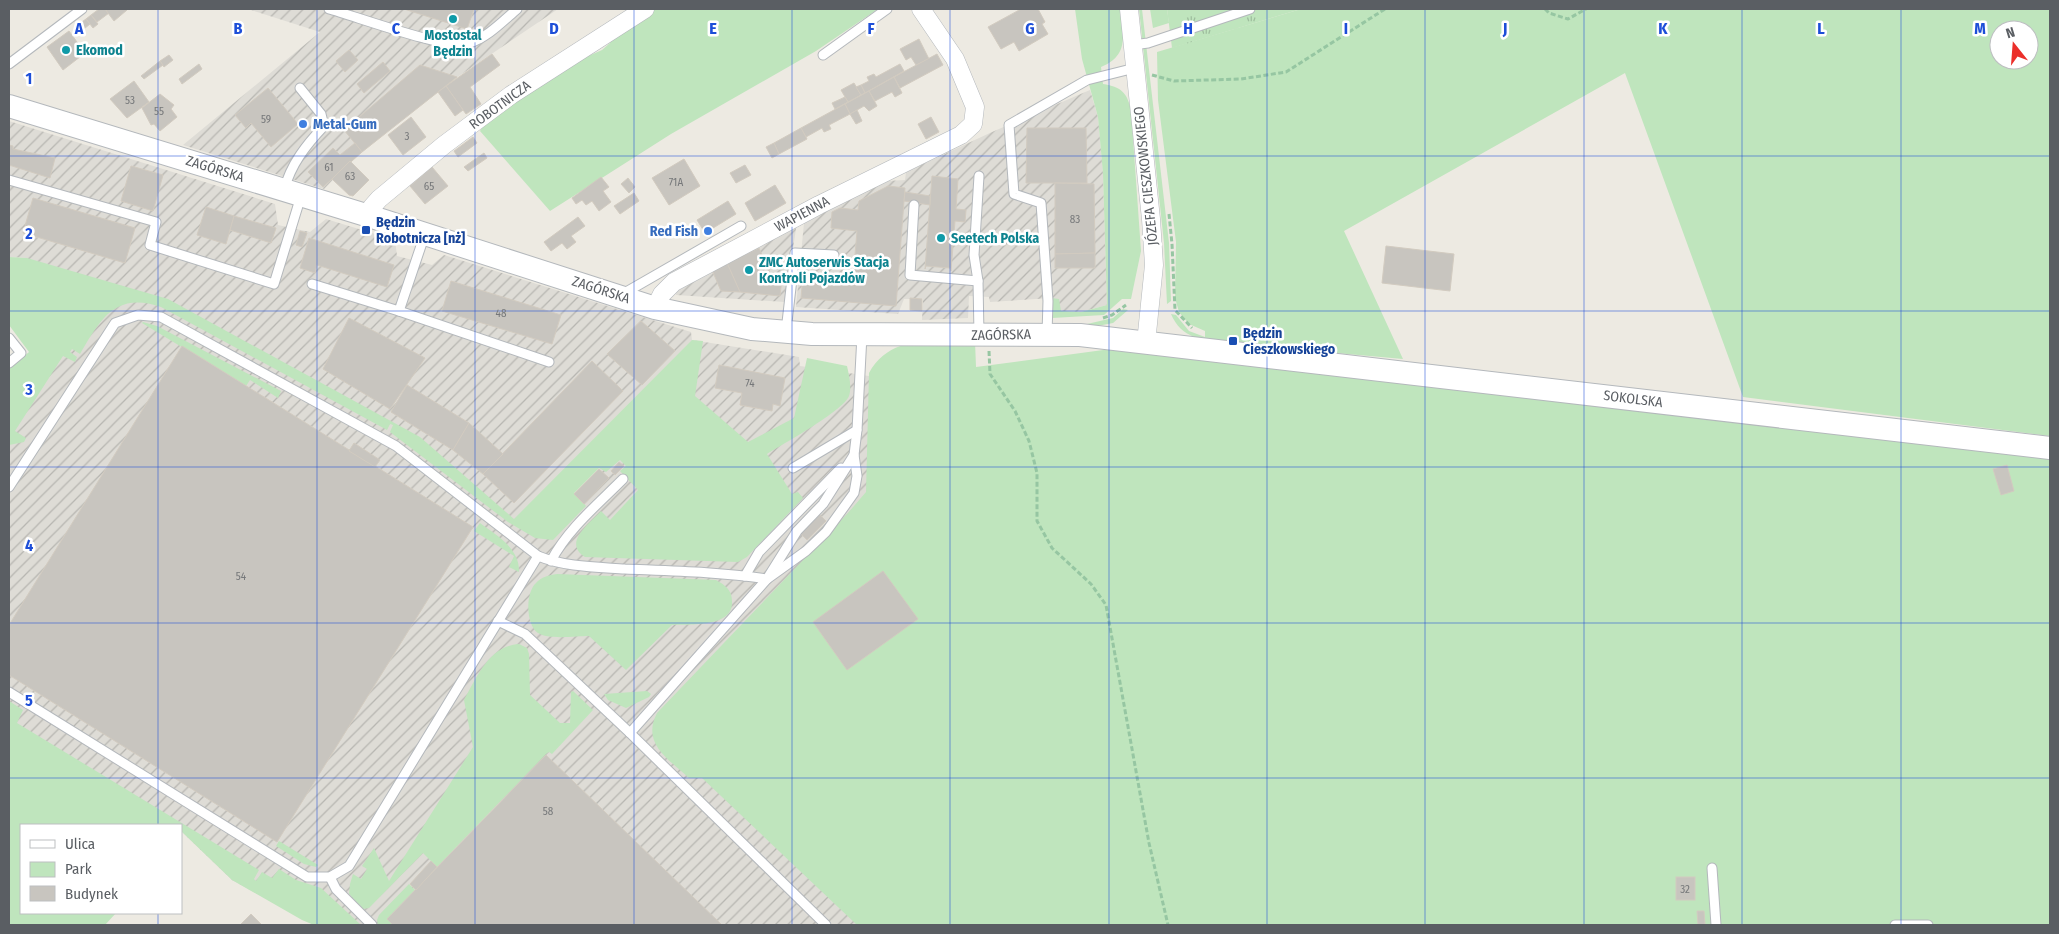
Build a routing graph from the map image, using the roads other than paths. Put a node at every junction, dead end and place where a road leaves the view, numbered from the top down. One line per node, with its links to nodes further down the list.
1 (82, 9): 11 (lane)
2 (329, 9): 3 (lane)
3 (517, 9)
4 (646, 9): 19 (street, ROBOTNICZA)
5 (887, 9): 10 (lane)
6 (921, 9): 26 (street, WAPIENNA)
7 (1129, 9): 9 (street, JÓZEFA CIESZKOWSKIEGO)
8 (1250, 9): 9 (lane)
9 (1133, 46): 12 (street, JÓZEFA CIESZKOWSKIEGO)
10 (823, 55)
11 (9, 64)
12 (1135, 68): 29 (lane); 33 (street, JÓZEFA CIESZKOWSKIEGO)
13 (300, 88): 17 (lane)
14 (9, 106): 17 (street, ZAGÓRSKA)
15 (979, 176): 23 (lane)
16 (9, 180): 17 (lane)
17 (292, 192): 19 (street, ZAGÓRSKA)
18 (914, 205): 23 (lane)
19 (369, 216): 21 (street, ZAGÓRSKA)
20 (741, 226): 25 (lane)
21 (425, 234): 25 (street, ZAGÓRSKA); 27 (lane)
22 (834, 255): 28 (lane)
23 (978, 281): 31 (lane)
24 (312, 284): 27 (lane)
25 (619, 296): 26 (street, ZAGÓRSKA)
26 (655, 308): 28 (street, ZAGÓRSKA)
27 (399, 311): 35 (lane)
28 (785, 333): 30 (street, ZAGÓRSKA)
29 (1047, 334): 31 (street, ZAGÓRSKA); 33 (street, ZAGÓRSKA)
30 (862, 335): 31 (street, ZAGÓRSKA); 37 (lane)
31 (984, 336)
32 (9, 338): 36 (lane)
33 (1146, 343): 34 (street, ZAGÓRSKA)
34 (1215, 350): 38 (street, SOKOLSKA)
35 (550, 362)
36 (9, 363)
37 (857, 430): 39 (lane); 40 (lane)
38 (2050, 448)
39 (854, 455): 45 (lane); 46 (lane); 46 (lane)
40 (793, 468)
41 (623, 479): 44 (lane)
42 (9, 486): 43 (lane)
43 (538, 556): 44 (lane); 47 (lane)
44 (551, 562): 45 (lane)
45 (745, 576): 46 (lane)
46 (767, 579): 49 (lane)
47 (498, 621): 49 (lane); 51 (lane)
48 (9, 692): 51 (lane)
49 (630, 733): 53 (lane)
50 (1712, 868): 54 (lane)
51 (330, 877): 52 (lane)
52 (372, 925)
53 (826, 925)
54 (1716, 925)
55 (1895, 925): 56 (lane)
56 (1928, 925)

